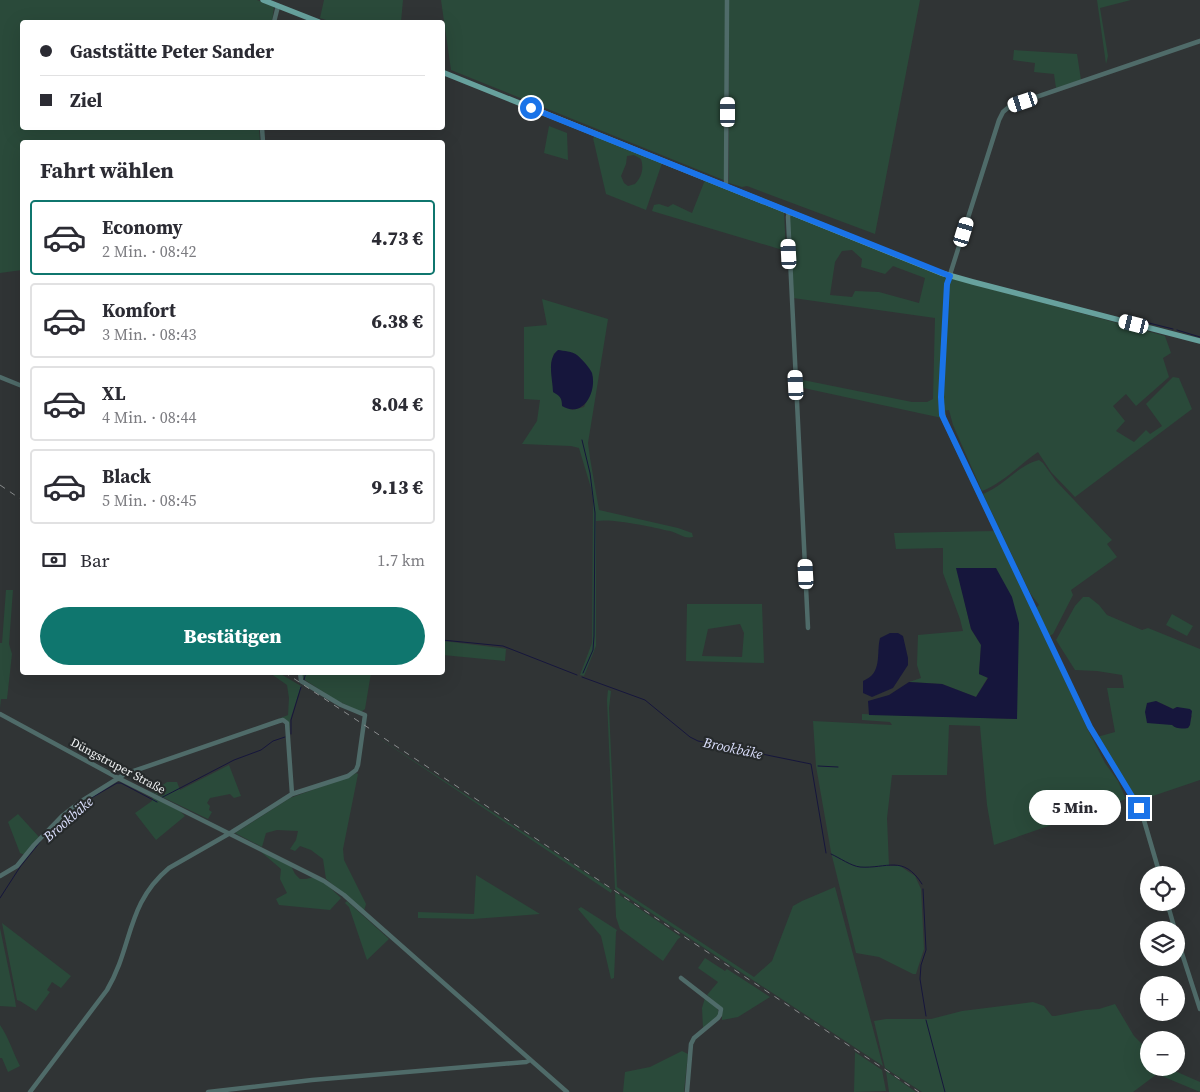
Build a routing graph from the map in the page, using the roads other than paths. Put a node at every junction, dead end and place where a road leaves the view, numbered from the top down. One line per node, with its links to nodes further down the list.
1 (263, 0): 3 (main road)
2 (727, 0): 8 (street)
3 (278, 6): 4 (street); 5 (main road)
4 (274, 20)
5 (314, 20)
6 (1200, 41): 10 (street)
7 (445, 73): 8 (main road)
8 (726, 186): 9 (main road)
9 (789, 212): 10 (main road); 14 (street)
10 (950, 276): 11 (main road); 20 (street)
11 (1200, 341)
12 (0, 377): 13 (street)
13 (20, 385)
14 (808, 628)
15 (300, 675): 18 (street)
16 (0, 714): 17 (street, Düngstruper Straße)
17 (118, 778): 18 (street); 19 (street, Düngstruper Straße); 21 (street)
18 (292, 794): 19 (street)
19 (229, 832): 25 (street, Düngstruper Straße); 26 (street)
20 (1157, 866)
21 (0, 876)
22 (1185, 963): 24 (street)
23 (681, 978): 29 (street)
24 (1200, 1009)
25 (530, 1060): 27 (street); 28 (street, Düngstruper Straße)
26 (30, 1092)
27 (208, 1092)
28 (567, 1092)
29 (687, 1092)

